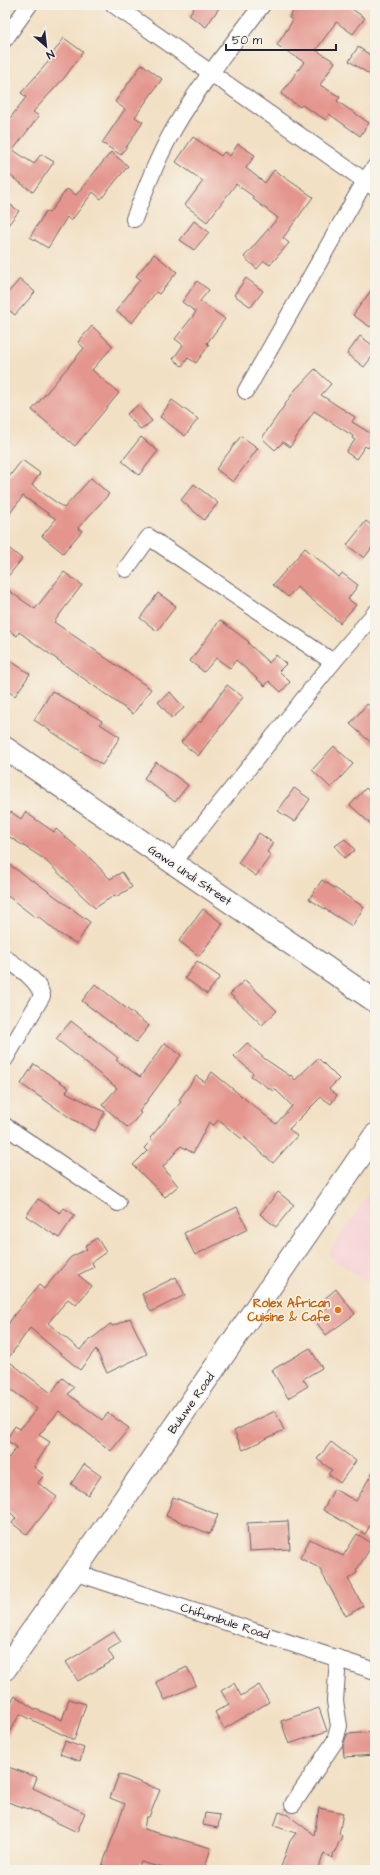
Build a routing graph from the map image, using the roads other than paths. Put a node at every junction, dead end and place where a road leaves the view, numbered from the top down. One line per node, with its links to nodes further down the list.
1 (29, 5): 4 (street)
2 (114, 5): 5 (street)
3 (262, 5): 5 (street)
4 (5, 39)
5 (211, 72): 7 (street); 8 (street)
6 (375, 167): 7 (street)
7 (370, 184): 9 (street)
8 (134, 219)
9 (246, 391)
10 (126, 569): 12 (street)
11 (375, 613): 12 (street)
12 (333, 662): 14 (street)
13 (5, 748): 14 (street, Gawa Undi Street)
14 (172, 864): 16 (street, Gawa Undi Street)
15 (5, 958): 17 (street)
16 (375, 1002)
17 (5, 1059)
18 (5, 1126): 20 (street)
19 (375, 1136): 21 (street, Buluwe Road)
20 (118, 1203)
21 (74, 1572): 22 (street, Chifumbule Road); 24 (street, Buluwe Road)
22 (338, 1658): 23 (street, Chifumbule Road); 25 (street)
23 (373, 1667)
24 (5, 1669)
25 (293, 1804)

